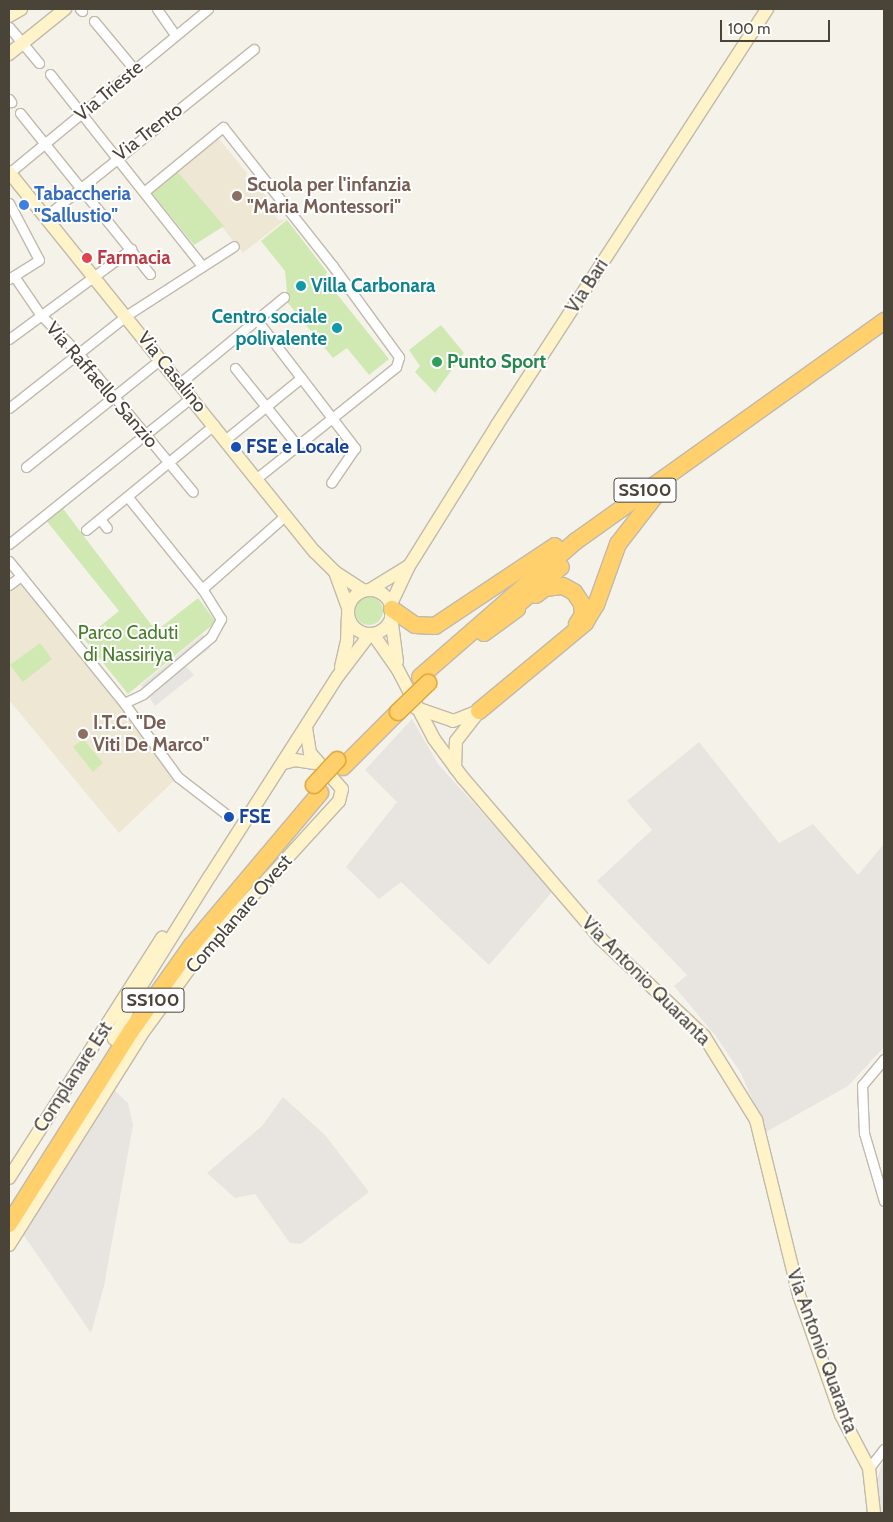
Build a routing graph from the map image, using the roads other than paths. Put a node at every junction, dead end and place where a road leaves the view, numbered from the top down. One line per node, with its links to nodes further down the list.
1 (21, 9): 6 (main road)
2 (66, 9): 10 (main road)
3 (157, 9): 9 (street)
4 (767, 9): 66 (main road, Via Bari)
5 (202, 11): 9 (street, Via Trieste)
6 (9, 16)
7 (94, 22): 14 (street)
8 (9, 27): 10 (street)
9 (175, 35): 14 (street, Via Trieste)
10 (23, 44): 12 (main road); 13 (street)
11 (254, 49): 19 (street, Via Trento)
12 (9, 54)
13 (39, 63)
14 (134, 70): 17 (street, Via Trieste)
15 (50, 74): 17 (street)
16 (20, 114): 18 (street)
17 (82, 115): 18 (street, Via Trieste); 19 (street)
18 (43, 143): 20 (street, Via Trieste); 21 (street)
19 (117, 156): 21 (street, Via Trento); 22 (street)
20 (9, 173): 24 (main road, Via Casalino)
21 (79, 188): 24 (street, Via Trento); 26 (street)
22 (145, 191): 27 (street); 47 (street)
23 (9, 203): 30 (street)
24 (44, 217): 29 (main road, Via Casalino)
25 (234, 246): 27 (street)
26 (131, 249): 28 (street); 29 (street)
27 (202, 266): 33 (street)
28 (150, 274)
29 (93, 276): 32 (street); 33 (main road, Via Casalino)
30 (11, 278): 32 (street, Via Raffaello Sanzio)
31 (284, 297): 34 (street)
32 (40, 314): 37 (street); 38 (street, Via Raffaello Sanzio)
33 (127, 315): 38 (street); 39 (main road, Via Casalino)
34 (256, 320): 41 (street); 42 (street)
35 (884, 321): 51 (highway, SS100)
36 (884, 332): 57 (highway, SS100)
37 (9, 340)
38 (78, 354): 44 (street, Via Raffaello Sanzio); 46 (street)
39 (161, 359): 42 (main road, Via Casalino); 44 (street)
40 (234, 368): 45 (street)
41 (301, 378): 45 (street); 47 (street)
42 (180, 383): 43 (main road, Via Casalino)
43 (192, 396): 48 (main road, Via Casalino); 49 (street)
44 (113, 397): 49 (street, Via Raffaello Sanzio); 54 (street)
45 (265, 406): 50 (street); 52 (street)
46 (9, 408)
47 (332, 416): 52 (street); 56 (street)
48 (214, 425): 50 (main road, Via Casalino); 53 (street)
49 (145, 435): 53 (street, Via Raffaello Sanzio); 64 (street)
50 (226, 440): 55 (main road, Via Casalino)
51 (713, 441): 73 (highway, SS100); 79 (highway, SS100)
52 (296, 444): 55 (street)
53 (168, 462): 58 (street, Via Raffaello Sanzio); 59 (street)
54 (26, 467)
55 (257, 478): 60 (main road, Via Casalino)
56 (331, 482)
57 (662, 487): 74 (highway, SS100); 76 (highway, SS100)
58 (193, 492)
59 (127, 496): 61 (street); 70 (street)
60 (286, 515): 67 (main road, Via Casalino); 70 (street)
61 (100, 519): 62 (street); 63 (street)
62 (107, 528)
63 (86, 530)
64 (9, 544)
65 (9, 561): 68 (street)
66 (409, 566): 71 (main road); 73 (main road, Via Bari)
67 (335, 572): 71 (main road, Via Casalino); 72 (main road, Via Casalino)
68 (20, 576): 69 (street); 80 (street)
69 (9, 585)
70 (202, 589): 80 (street)
71 (367, 590): 72 (main road); 73 (main road)
72 (348, 610): 75 (main road); 78 (main road)
73 (391, 610): 75 (main road); 77 (main road)
74 (484, 633): 76 (highway, SS100); 79 (highway, SS100)
75 (371, 634): 77 (main road); 78 (main road)
76 (565, 641): 82 (highway, SS100)
77 (398, 670): 81 (main road, Via Antonio Quaranta)
78 (338, 676): 84 (main road)
79 (424, 680): 89 (highway, SS100, bridge)
80 (124, 703): 90 (street)
81 (415, 708): 83 (main road); 85 (main road, Via Antonio Quaranta)
82 (479, 711): 83 (main road)
83 (457, 726): 85 (main road); 88 (main road)
84 (306, 728): 86 (main road); 87 (main road)
85 (434, 739): 88 (main road, Via Antonio Quaranta)
86 (315, 763): 87 (main road); 98 (main road, Complanare Ovest)
87 (284, 764): 91 (main road)
88 (455, 768): 100 (main road, Via Antonio Quaranta)
89 (316, 789): 92 (highway, SS100); 97 (highway, SS100)
90 (226, 814)
91 (240, 828): 92 (main road); 94 (main road, Complanare Est)
92 (114, 1039): 96 (highway, SS100)
93 (884, 1058): 95 (street)
94 (9, 1178)
95 (884, 1201)
96 (9, 1205)
97 (9, 1224)
98 (9, 1244)
99 (884, 1449): 100 (street)
100 (869, 1468): 101 (main road, Via Antonio Quaranta)
101 (874, 1513)

